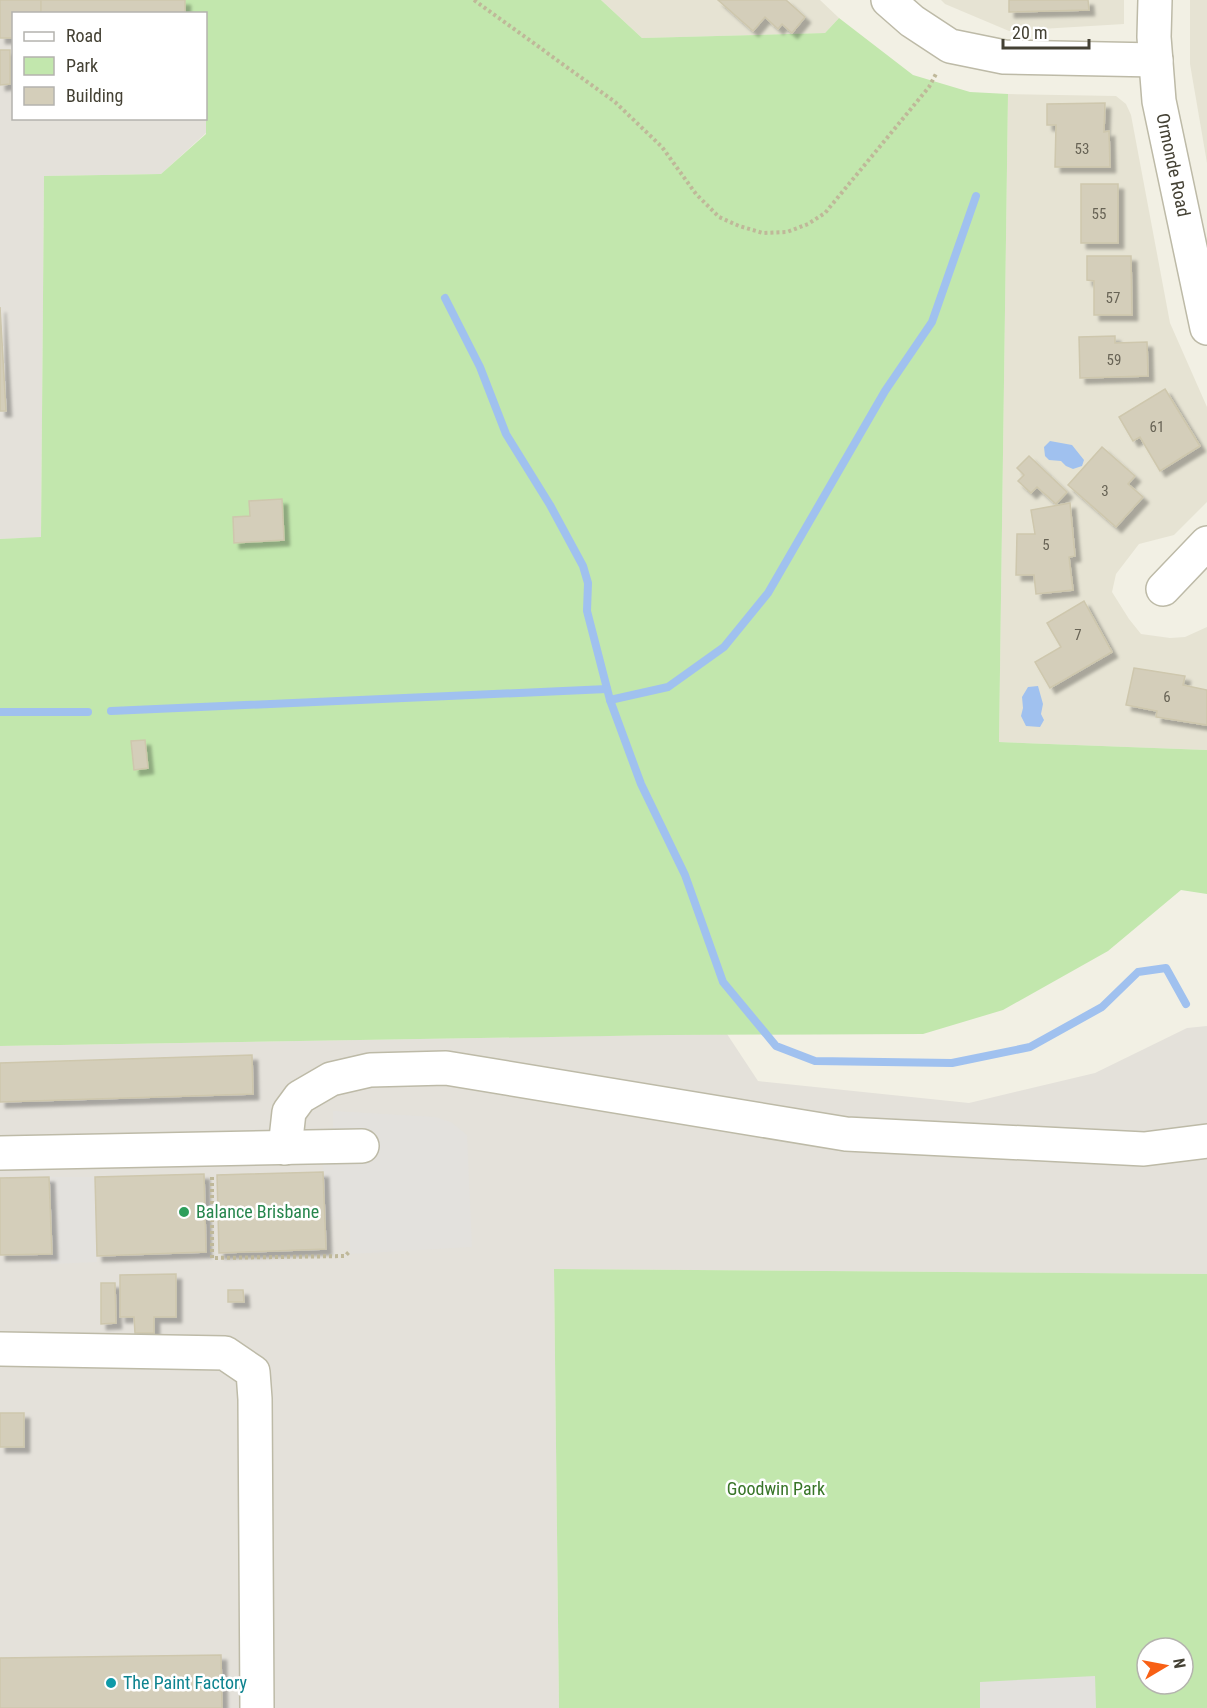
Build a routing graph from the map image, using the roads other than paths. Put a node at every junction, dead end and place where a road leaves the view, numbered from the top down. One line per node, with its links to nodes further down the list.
1 (888, 0): 3 (street)
2 (1155, 0): 3 (street, Ormonde Road)
3 (1156, 60): 4 (street, Ormonde Road)
4 (1207, 328)
5 (1207, 543): 6 (street)
6 (1163, 589)
7 (1207, 1140): 9 (street)
8 (362, 1146): 9 (street)
9 (285, 1148): 10 (street)
10 (0, 1153)
11 (0, 1349): 12 (street)
12 (257, 1708)

